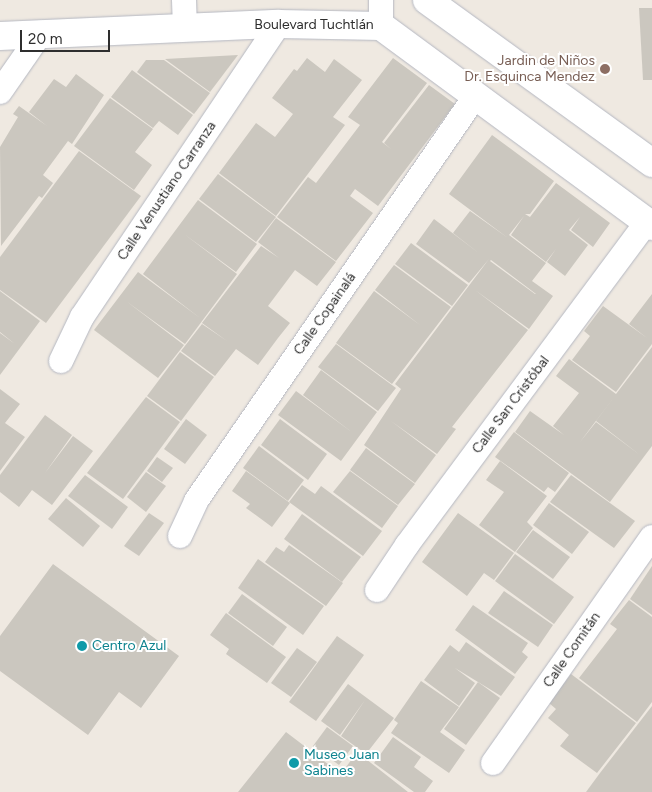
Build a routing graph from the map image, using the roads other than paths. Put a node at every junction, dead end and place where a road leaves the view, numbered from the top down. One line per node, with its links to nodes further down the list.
1 (184, 0): 5 (street)
2 (427, 0): 10 (street)
3 (381, 13): 4 (street, Boulevard Tuchtlán); 9 (street, Boulevard Tuchtlán)
4 (279, 24): 5 (street, Boulevard Tuchtlán); 12 (street, Calle Venustiano Carranza)
5 (185, 27): 6 (street, Boulevard Tuchtlán)
6 (41, 33): 7 (street, Boulevard Tuchtlán); 8 (street)
7 (0, 36)
8 (0, 92)
9 (475, 96): 11 (street, Boulevard Tuchtlán); 13 (street, Calle Copainalá)
10 (652, 163)
11 (650, 224): 15 (street, Calle San Cristóbal)
12 (61, 361)
13 (180, 536)
14 (652, 537): 16 (street, Calle Comitán)
15 (377, 590)
16 (493, 763)

